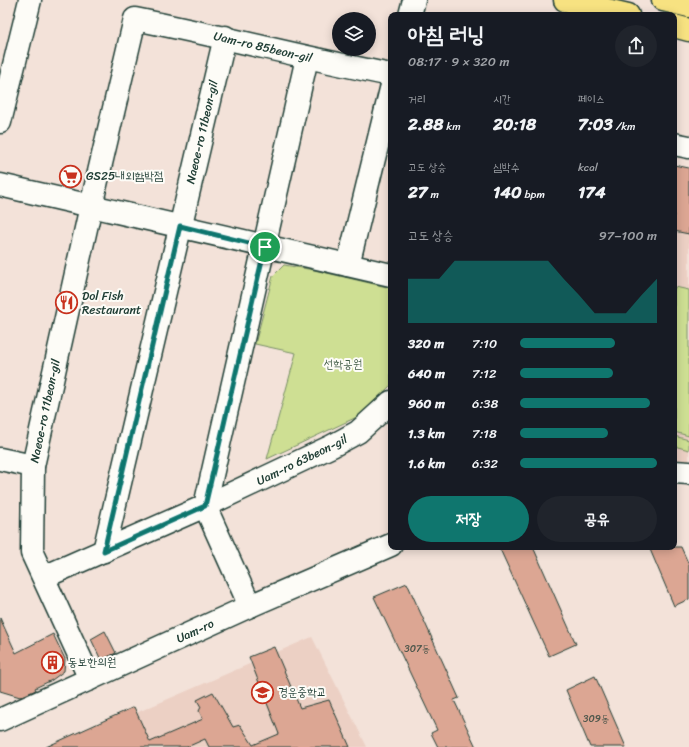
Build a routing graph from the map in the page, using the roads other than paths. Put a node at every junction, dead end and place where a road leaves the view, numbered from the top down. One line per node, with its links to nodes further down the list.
1 (30, 0): 14 (street)
2 (414, 0): 6 (street)
3 (565, 0): 7 (main road)
4 (663, 0): 5 (main road)
5 (687, 4)
6 (411, 12)
7 (615, 12)
8 (135, 19): 11 (street, Uam-ro 85beon-gil); 20 (street, Naeoe-ro 11beon-gil)
9 (677, 27): 10 (main road)
10 (689, 30)
11 (225, 37): 12 (street, Uam-ro 85beon-gil); 21 (street, Naeoe-ro 11beon-gil)
12 (307, 58): 13 (street, Uam-ro 85beon-gil); 22 (street)
13 (388, 75)
14 (3, 101): 16 (street)
15 (388, 101): 23 (street)
16 (0, 122)
17 (677, 145): 18 (street)
18 (689, 147)
19 (0, 185): 20 (street)
20 (91, 206): 21 (street); 27 (street, Naeoe-ro 11beon-gil)
21 (180, 226): 22 (street); 32 (street, Naeoe-ro 11beon-gil)
22 (265, 247): 23 (street); 30 (street)
23 (348, 265): 24 (street)
24 (388, 275)
25 (388, 405): 30 (street, Uam-ro 63beon-gil)
26 (0, 459): 27 (street)
27 (33, 466): 33 (street, Naeoe-ro 11beon-gil)
28 (677, 472): 29 (street)
29 (689, 473)
30 (205, 506): 32 (street, Uam-ro 63beon-gil); 34 (street)
31 (388, 546): 34 (street, Uam-ro)
32 (104, 551): 33 (street, Uam-ro 63beon-gil)
33 (44, 577): 35 (street, Naeoe-ro 11beon-gil)
34 (250, 606): 35 (street, Uam-ro)
35 (90, 679): 36 (street, Uam-ro)
36 (0, 720)

